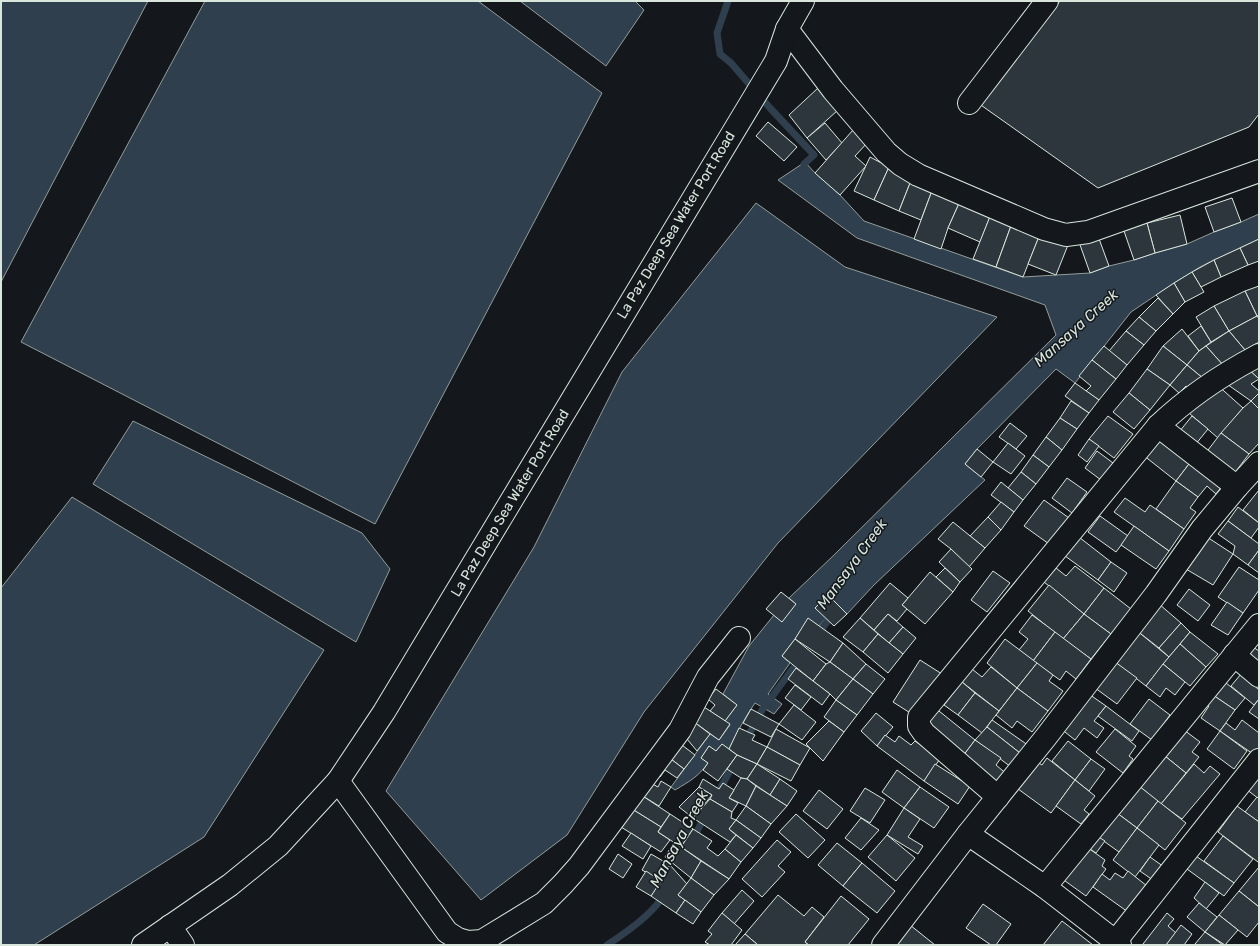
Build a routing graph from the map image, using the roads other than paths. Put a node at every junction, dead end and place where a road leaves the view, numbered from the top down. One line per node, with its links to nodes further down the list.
1 (803, 1): 3 (street, La Paz Deep Sea Water Port Road)
2 (1047, 1): 4 (street)
3 (787, 29): 5 (street); 15 (street, La Paz Deep Sea Water Port Road)
4 (969, 103)
5 (1259, 171)
6 (1259, 355): 7 (street)
7 (1158, 426): 9 (street); 16 (street)
8 (1259, 463): 9 (street)
9 (1236, 487): 16 (street)
10 (1259, 625): 12 (street)
11 (739, 638): 15 (street)
12 (1234, 655): 13 (street); 18 (street)
13 (1259, 676)
14 (1259, 760): 20 (street)
15 (338, 781): 19 (street, La Paz Deep Sea Water Port Road)
16 (998, 796): 17 (street)
17 (968, 834): 18 (street); 23 (street)
18 (1045, 887): 20 (street)
19 (170, 926): 21 (street, La Paz Deep Sea Water Port Road); 22 (street)
20 (1118, 943)
21 (143, 945)
22 (182, 945)
23 (883, 945)

